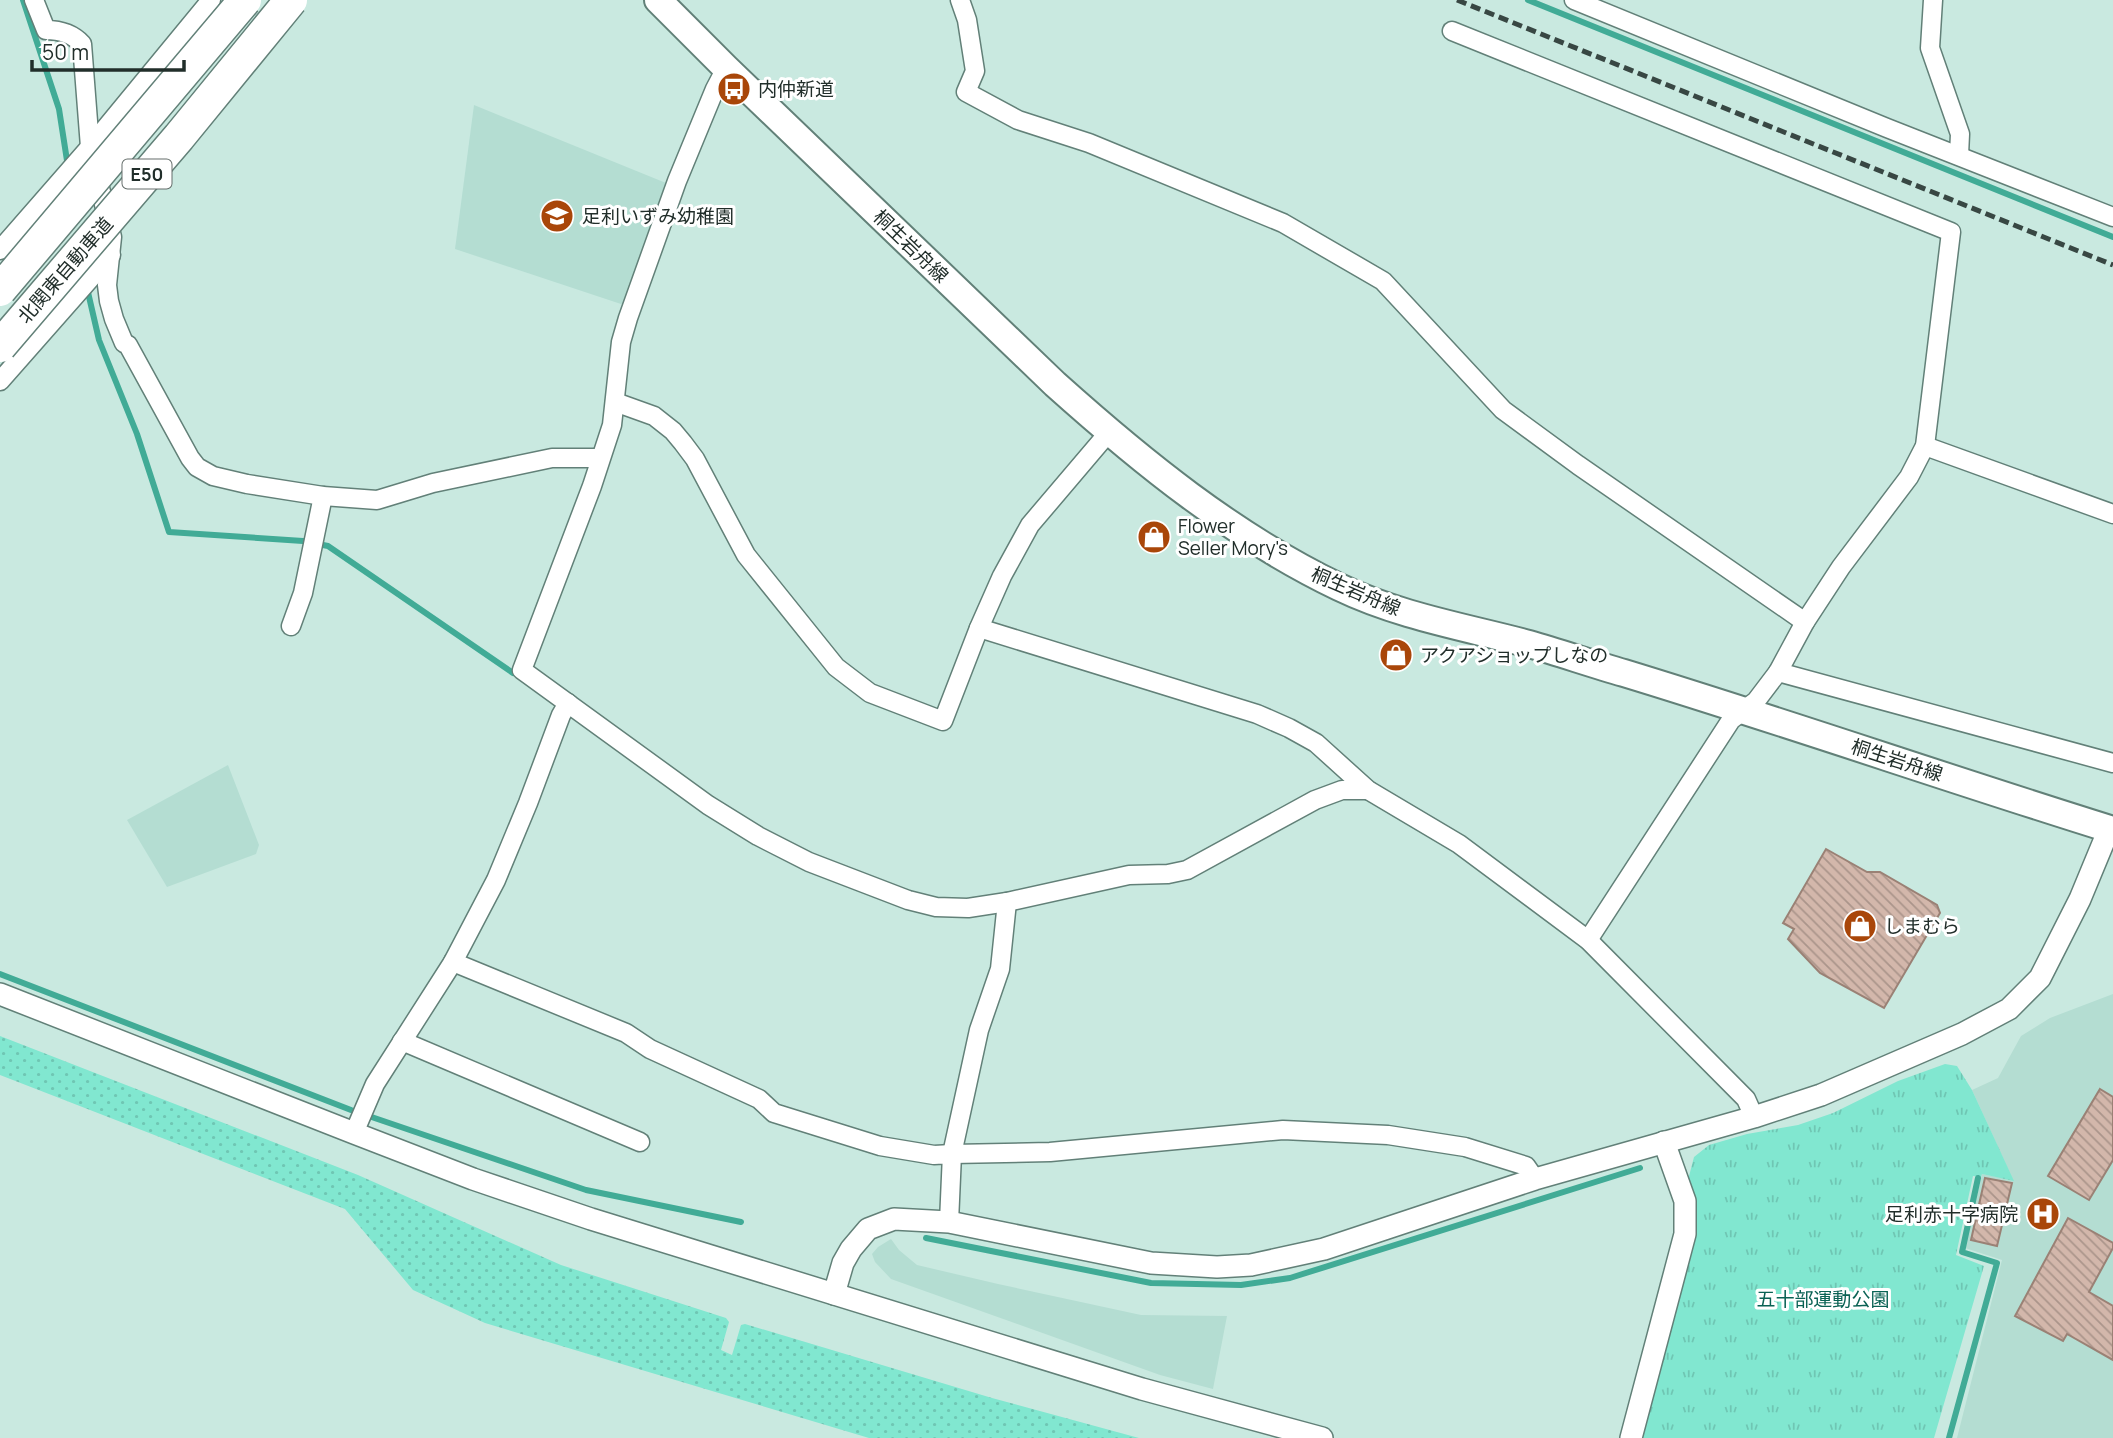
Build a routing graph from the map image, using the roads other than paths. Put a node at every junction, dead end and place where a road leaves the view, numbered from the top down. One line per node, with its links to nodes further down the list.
1 (34, 0): 11 (street)
2 (211, 0): 11 (street)
3 (245, 0): 16 (highway, 北関東自動車道 / E50, bridge)
4 (291, 0): 17 (highway, 北関東自動車道 / E50, bridge)
5 (658, 0): 10 (main road, 桐生岩舟線)
6 (960, 0): 25 (street)
7 (1574, 0): 12 (street)
8 (1933, 0): 12 (street)
9 (1452, 31): 21 (street)
10 (726, 68): 19 (street); 20 (main road, 桐生岩舟線)
11 (90, 147): 14 (street); 15 (street)
12 (1959, 155): 13 (street)
13 (2113, 216)
14 (0, 250)
15 (111, 254): 18 (street); 23 (street)
16 (0, 290)
17 (0, 346)
18 (0, 381)
19 (615, 402): 22 (street); 27 (street)
20 (1110, 432): 27 (street); 30 (main road, 桐生岩舟線)
21 (1924, 446): 24 (street); 25 (street)
22 (600, 458): 23 (street); 29 (street)
23 (323, 496): 26 (street)
24 (2113, 514)
25 (1805, 621): 28 (street)
26 (290, 626)
27 (979, 628): 32 (street)
28 (1779, 672): 30 (street); 31 (street)
29 (568, 703): 34 (street); 36 (street)
30 (1744, 710): 33 (main road, 桐生岩舟線); 35 (street)
31 (2113, 763)
32 (1368, 790): 34 (street); 35 (street)
33 (2111, 829): 39 (street)
34 (1007, 902): 43 (street)
35 (1588, 940): 39 (street)
36 (453, 961): 38 (street); 43 (street)
37 (0, 994): 40 (street)
38 (402, 1041): 40 (street); 41 (street)
39 (1754, 1117): 42 (street)
40 (354, 1133): 46 (street)
41 (640, 1142)
42 (1664, 1142): 44 (street); 48 (street)
43 (952, 1154): 44 (street); 45 (street)
44 (1535, 1179): 45 (street)
45 (949, 1222): 46 (street)
46 (834, 1294): 47 (street)
47 (1322, 1438)
48 (1630, 1438)

